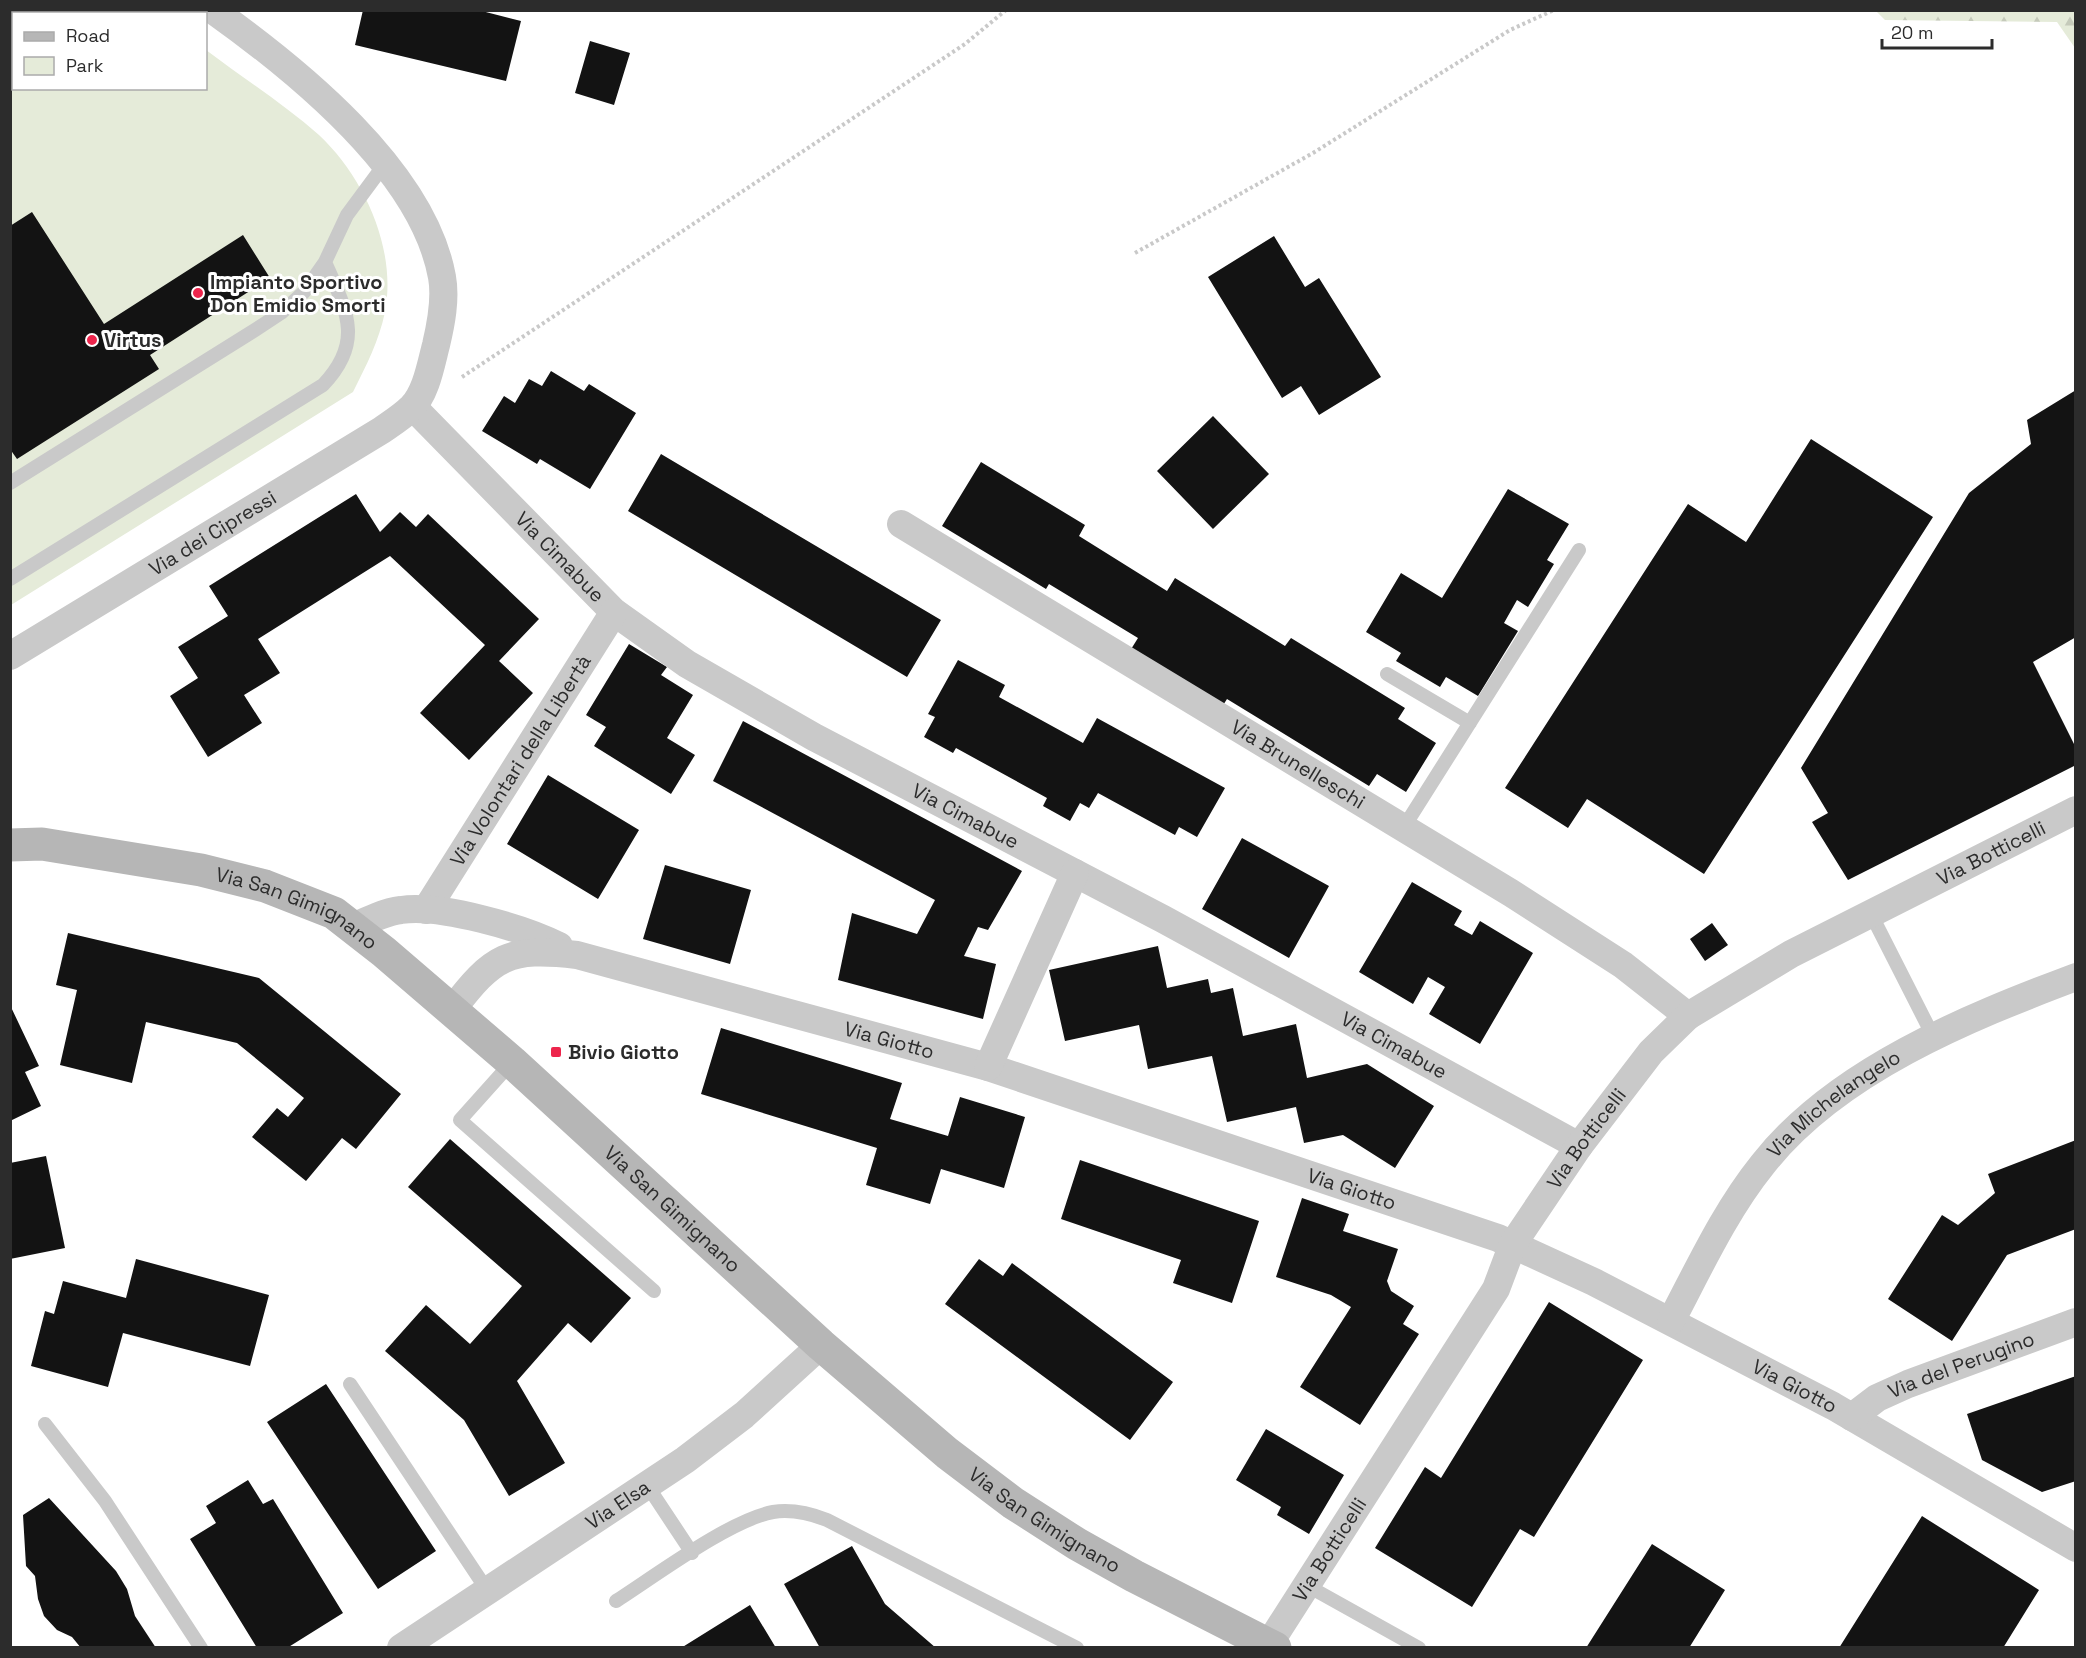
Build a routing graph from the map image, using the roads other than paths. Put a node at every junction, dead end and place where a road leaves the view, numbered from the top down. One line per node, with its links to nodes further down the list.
1 (213, 10): 2 (street)
2 (384, 165): 3 (lane); 4 (street)
3 (325, 262): 5 (lane); 8 (lane)
4 (413, 407): 9 (street, Via Cimabue); 10 (street, Via dei Cipressi)
5 (10, 483)
6 (900, 524): 14 (street, Via Brunelleschi)
7 (1579, 550): 12 (lane)
8 (10, 579)
9 (614, 612): 17 (street, Via Cimabue); 18 (street, Via Volontari della Libertà)
10 (10, 656)
11 (1387, 674): 12 (lane)
12 (1470, 723): 14 (lane)
13 (2076, 810): 19 (street, Via Botticelli)
14 (1404, 827): 24 (street, Via Brunelleschi)
15 (10, 834): 16 (main road, Via San Gimignano)
16 (26, 844): 20 (main road, Via San Gimignano)
17 (1075, 873): 27 (street); 28 (street, Via Cimabue)
18 (426, 910): 20 (street, Via Giotto); 21 (street, Via Giotto)
19 (1871, 914): 24 (street, Via Botticelli); 25 (lane)
20 (353, 927): 23 (main road, Via San Gimignano)
21 (577, 955): 23 (street, Via Giotto); 27 (street, Via Giotto)
22 (2076, 977): 25 (street, Via Michelangelo)
23 (452, 1010): 26 (main road, Via San Gimignano)
24 (1688, 1016): 28 (street, Via Botticelli)
25 (1934, 1038): 31 (street, Via Michelangelo)
26 (512, 1062): 30 (lane); 33 (main road, Via San Gimignano)
27 (988, 1067): 29 (street, Via Giotto)
28 (1579, 1146): 29 (street, Via Botticelli)
29 (1513, 1244): 31 (street, Via Giotto); 40 (street, Via Botticelli)
30 (654, 1292)
31 (1671, 1321): 35 (street, Via Giotto)
32 (2076, 1322): 35 (street, Via del Perugino)
33 (821, 1345): 37 (street, Via Elsa); 43 (main road, Via San Gimignano)
34 (350, 1384): 41 (lane)
35 (1852, 1416): 38 (street, Via Giotto)
36 (45, 1424): 44 (lane)
37 (647, 1485): 39 (lane); 41 (street, Via Elsa)
38 (2076, 1548)
39 (692, 1553): 42 (lane); 46 (lane)
40 (1306, 1585): 43 (street, Via Botticelli); 47 (lane)
41 (487, 1590): 45 (street, Via Elsa)
42 (616, 1601)
43 (1272, 1646)
44 (201, 1647)
45 (401, 1647)
46 (1077, 1647)
47 (1419, 1647)

